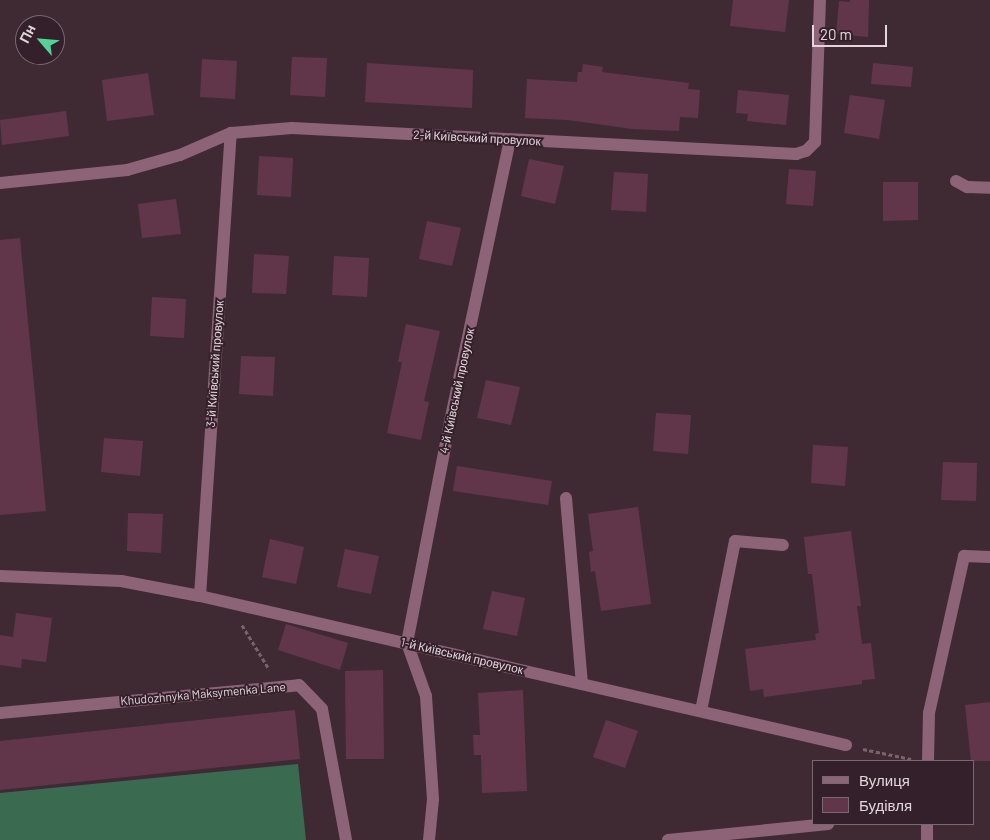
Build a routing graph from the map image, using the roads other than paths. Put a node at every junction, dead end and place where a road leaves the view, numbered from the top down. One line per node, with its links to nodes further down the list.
1 (820, 0): 3 (street, 2-й Київський провулок)
2 (231, 133): 3 (street, 2-й Київський провулок); 5 (street, 2-й Київський провулок); 11 (street, 3-й Київський провулок)
3 (510, 140): 12 (street, 4-й Київський провулок)
4 (956, 181): 6 (street)
5 (0, 183)
6 (990, 188)
7 (566, 498): 13 (street)
8 (783, 545): 14 (street)
9 (990, 557): 17 (street)
10 (0, 576): 11 (street, 1-й Київський провулок)
11 (200, 596): 12 (street, 1-й Київський провулок)
12 (407, 643): 13 (street, 1-й Київський провулок); 21 (street)
13 (582, 684): 14 (street, 1-й Київський провулок)
14 (702, 711): 16 (street, 1-й Київський провулок)
15 (0, 713): 20 (street, Khudozhnyka Maksymenka Lane)
16 (846, 745)
17 (928, 760)
18 (818, 825): 22 (street)
19 (927, 825): 23 (street)
20 (346, 840)
21 (429, 840)
22 (668, 840)
23 (927, 840)

